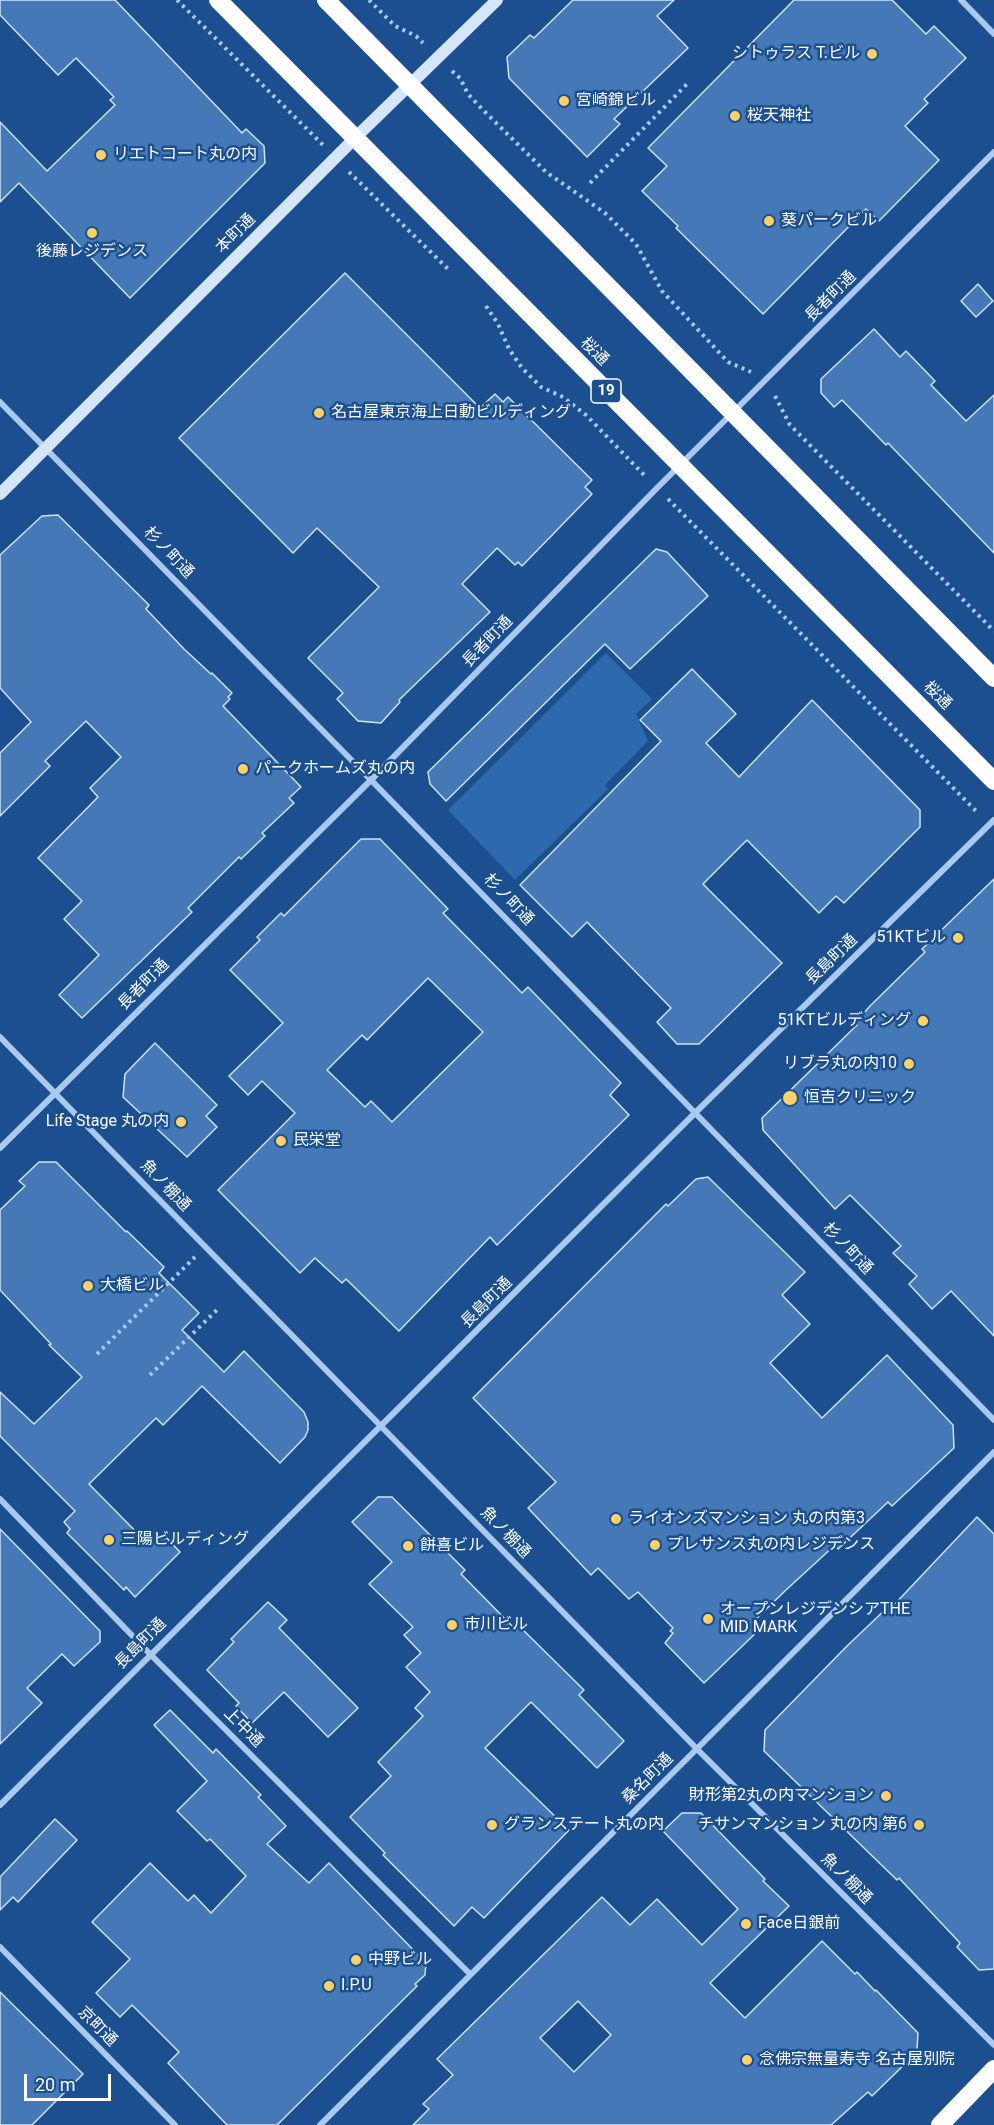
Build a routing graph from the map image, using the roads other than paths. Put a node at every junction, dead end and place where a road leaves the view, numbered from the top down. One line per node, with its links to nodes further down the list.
1 (218, 0): 7 (highway, 桜通 / 19)
2 (326, 0): 6 (highway)
3 (497, 0): 6 (street, 本町通)
4 (961, 0): 5 (street)
5 (994, 34)
6 (410, 85): 7 (street, 本町通); 10 (highway)
7 (356, 138): 11 (street, 本町通); 12 (highway, 桜通 / 19)
8 (994, 152): 10 (street, 長者町通)
9 (0, 402): 11 (street, 杉ノ町通)
10 (733, 414): 12 (street, 長者町通); 14 (highway)
11 (46, 449): 13 (street, 本町通); 15 (street, 杉ノ町通)
12 (680, 466): 15 (street, 長者町通); 16 (highway, 桜通 / 19)
13 (0, 494)
14 (994, 678)
15 (371, 780): 19 (street, 長者町通); 20 (street, 杉ノ町通)
16 (994, 781)
17 (992, 823): 20 (street, 長島町通)
18 (0, 1037): 19 (street, 魚ノ棚通)
19 (55, 1093): 21 (street, 長者町通); 23 (street, 魚ノ棚通)
20 (696, 1113): 22 (street, 杉ノ町通); 23 (street, 長島町通)
21 (0, 1148)
22 (994, 1420)
23 (382, 1426): 26 (street, 長島町通); 27 (street, 魚ノ棚通)
24 (994, 1452): 27 (street, 桑名町通)
25 (0, 1499): 26 (street, 上中通)
26 (150, 1654): 28 (street, 長島町通); 30 (street, 上中通)
27 (697, 1749): 30 (street, 桑名町通); 31 (street, 魚ノ棚通)
28 (0, 1805)
29 (0, 1947): 33 (street, 京町通)
30 (470, 1974): 34 (street, 桑名町通)
31 (994, 2045)
32 (994, 2069): 35 (highway)
33 (176, 2125)
34 (321, 2125)
35 (940, 2125)

